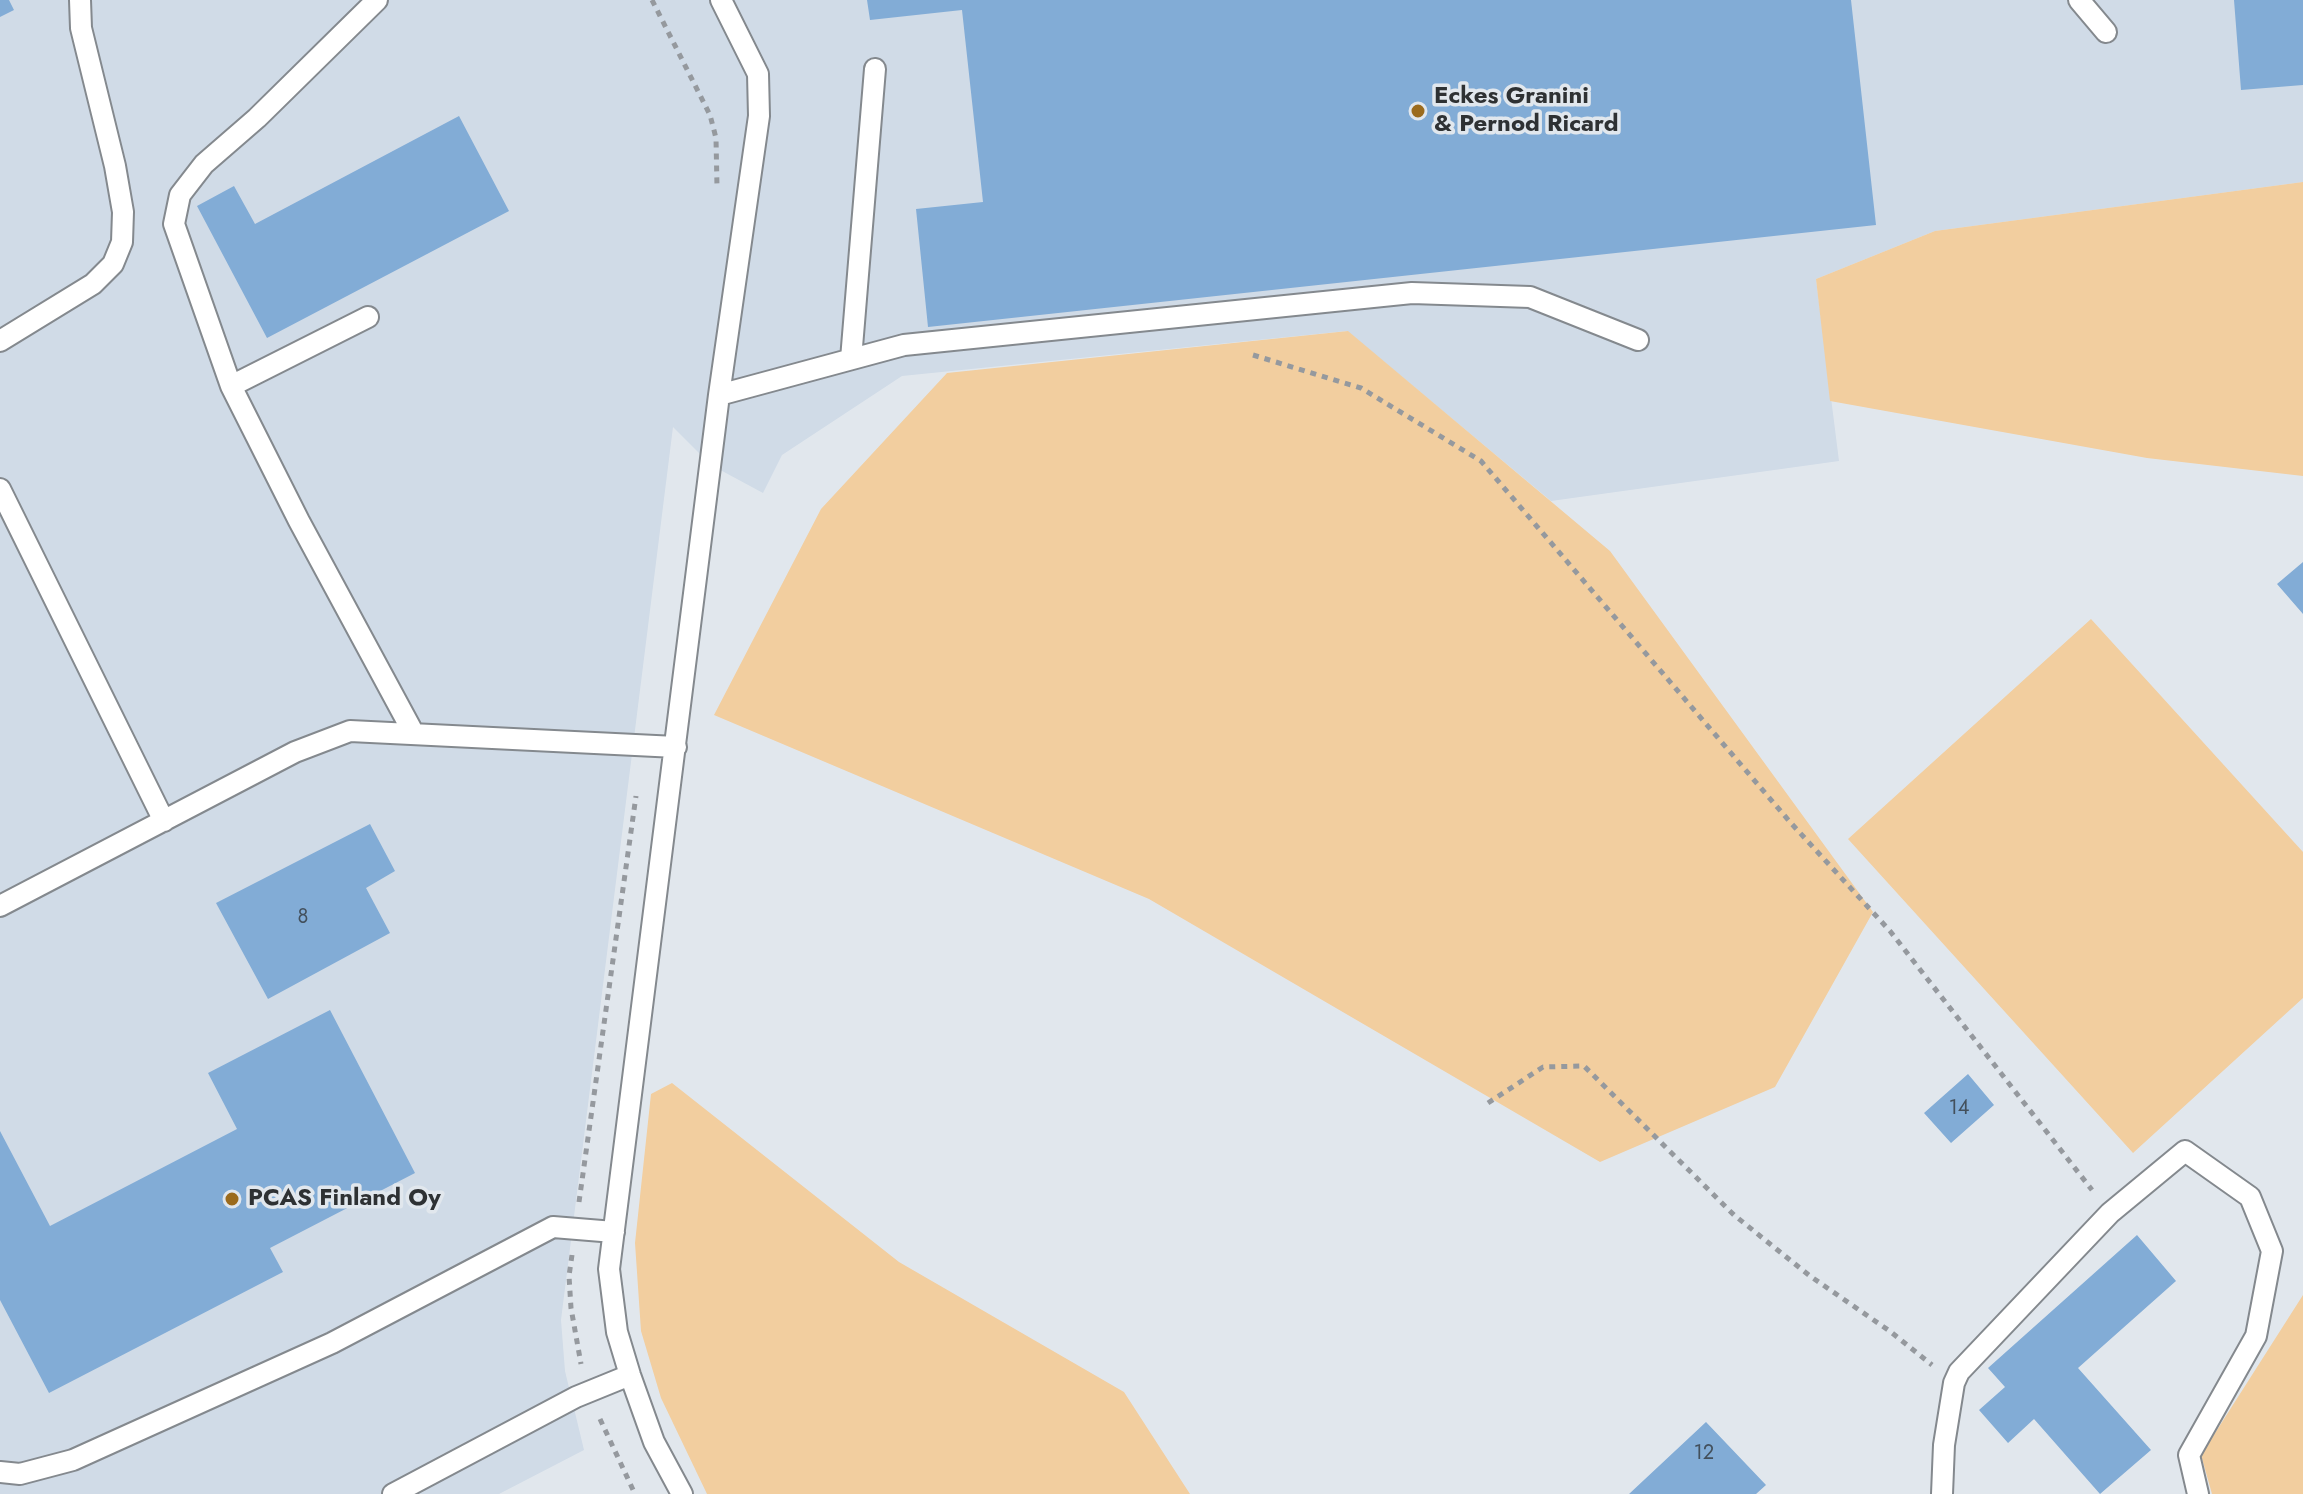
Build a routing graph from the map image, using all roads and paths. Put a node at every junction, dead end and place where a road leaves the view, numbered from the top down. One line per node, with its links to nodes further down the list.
1 (80, 0): 9 (lane)
2 (377, 0): 12 (lane)
3 (721, 0): 13 (lane)
4 (2079, 0): 5 (lane)
5 (2106, 32)
6 (875, 69): 11 (lane)
7 (368, 317): 12 (lane)
8 (1638, 340): 11 (lane)
9 (0, 341)
10 (1253, 355): 20 (path)
11 (851, 359): 13 (lane)
12 (231, 386): 15 (lane)
13 (719, 395): 16 (lane)
14 (0, 489): 17 (lane)
15 (414, 734): 16 (lane); 17 (lane)
16 (676, 747): 21 (lane)
17 (164, 821): 18 (lane)
18 (0, 906)
19 (1488, 1103): 23 (path)
20 (2110, 1213): 23 (lane); 28 (lane)
21 (614, 1232): 22 (lane); 24 (lane)
22 (630, 1375): 25 (lane); 26 (lane)
23 (1954, 1383): 27 (lane)
24 (0, 1472)
25 (393, 1494)
26 (682, 1494)
27 (1942, 1494)
28 (2198, 1494)

